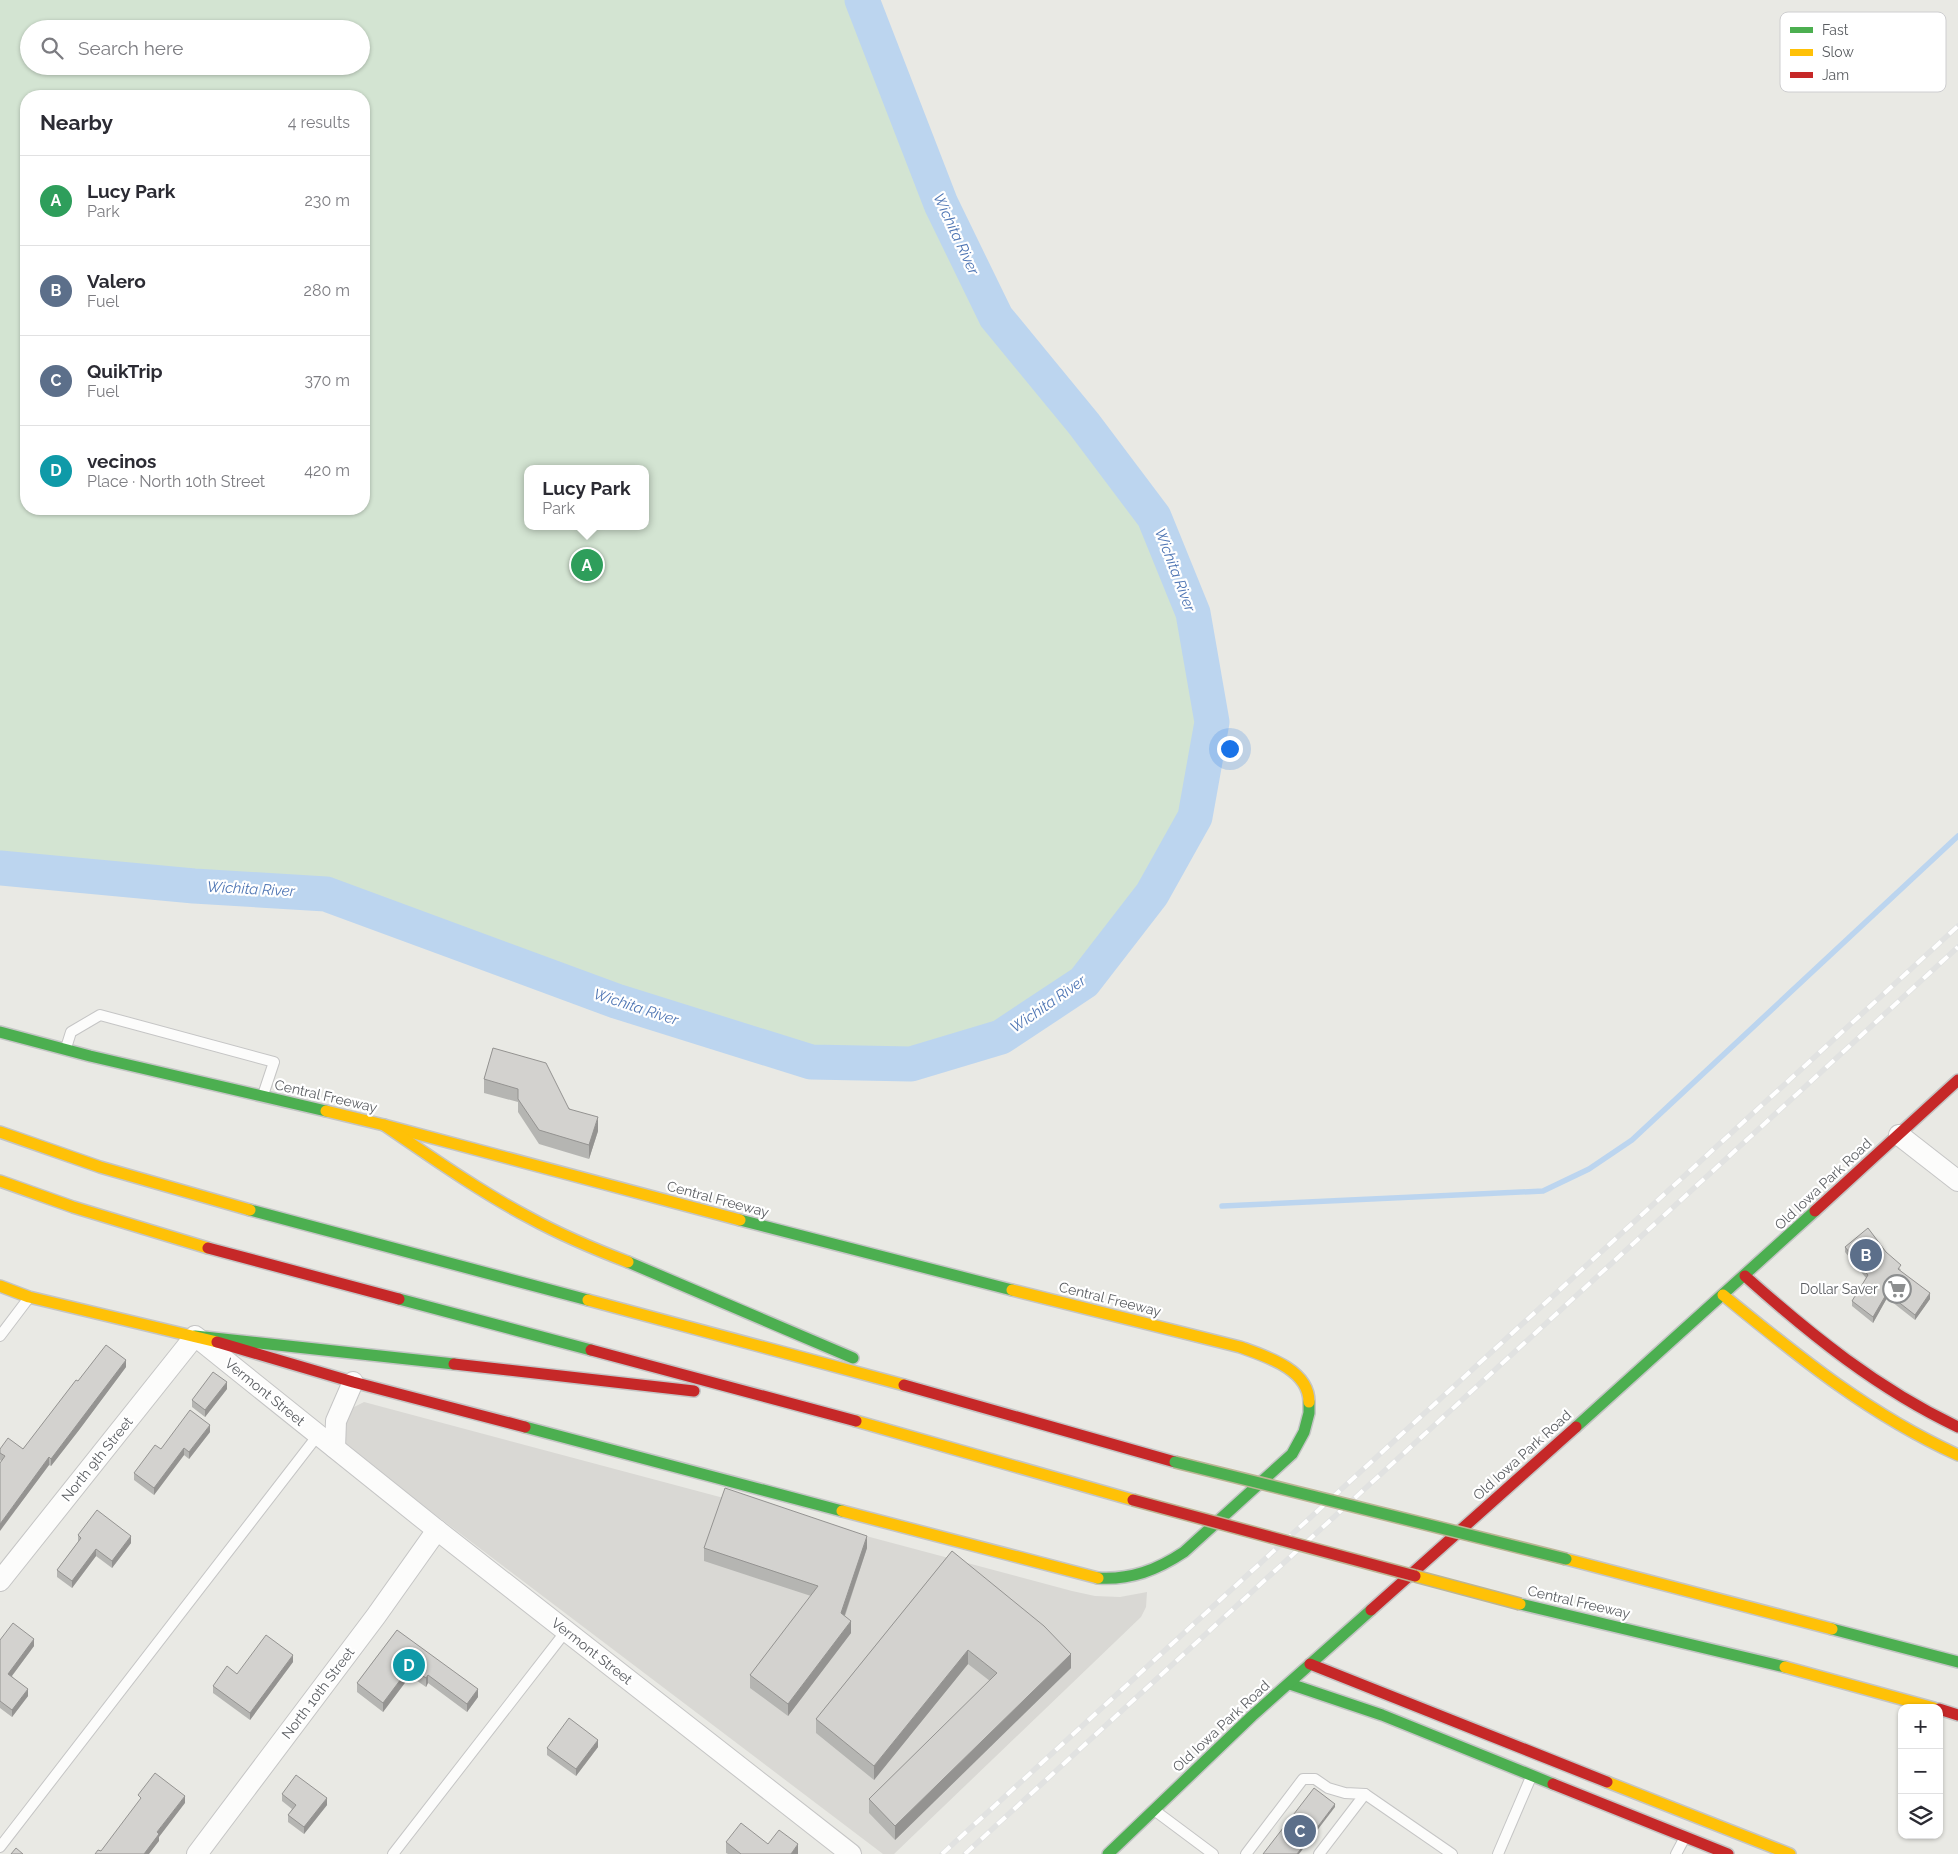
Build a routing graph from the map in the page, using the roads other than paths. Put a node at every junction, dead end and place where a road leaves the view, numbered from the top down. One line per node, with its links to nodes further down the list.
1 (0, 1032): 2 (main road, Central Freeway)
2 (65, 1049): 4 (main road, Central Freeway); 4 (lane)
3 (1958, 1080): 7 (main road, Old Iowa Park Road)
4 (262, 1096): 5 (main road, Central Freeway)
5 (384, 1125): 16 (main road, Central Freeway); 17 (main road)
6 (0, 1132): 17 (main road)
7 (1899, 1134): 9 (street); 10 (main road, Old Iowa Park Road)
8 (0, 1181): 18 (main road, Central Freeway)
9 (1958, 1181)
10 (1745, 1276): 12 (main road, Old Iowa Park Road); 19 (main road)
11 (0, 1286): 13 (main road, Central Freeway)
12 (1723, 1296): 22 (main road); 29 (main road, Old Iowa Park Road)
13 (29, 1297): 14 (lane); 15 (main road, Central Freeway)
14 (0, 1336)
15 (195, 1336): 16 (main road, Central Freeway); 18 (main road); 20 (street, Vermont Street); 24 (street, North 9th Street)
16 (352, 1382): 21 (street)
17 (942, 1395): 26 (main road, bridge)
18 (790, 1402): 31 (main road, Central Freeway, bridge)
19 (1958, 1427)
20 (318, 1435): 21 (street, Vermont Street); 40 (lane)
21 (335, 1448): 23 (street, Vermont Street)
22 (1958, 1455)
23 (437, 1530): 25 (street, Vermont Street); 42 (street, North 10th Street)
24 (0, 1581)
25 (566, 1631): 43 (lane); 44 (street, Vermont Street)
26 (1904, 1648): 27 (main road); 28 (main road)
27 (1949, 1648)
28 (1958, 1662)
29 (1310, 1664): 30 (main road, Old Iowa Park Road); 34 (main road)
30 (1290, 1684): 35 (main road); 37 (main road, Old Iowa Park Road)
31 (1920, 1704)
32 (1943, 1710): 33 (main road)
33 (1958, 1714)
34 (1539, 1756): 35 (lane); 38 (main road)
35 (1531, 1776): 39 (main road); 49 (lane)
36 (1365, 1794): 41 (lane); 47 (lane); 48 (lane)
37 (1153, 1810): 45 (main road, Old Iowa Park Road); 46 (lane)
38 (1693, 1817): 39 (lane); 52 (main road)
39 (1685, 1837): 50 (lane); 51 (main road)
40 (0, 1848)
41 (1324, 1852)
42 (197, 1854)
43 (393, 1854)
44 (851, 1854)
45 (1108, 1854)
46 (1213, 1854)
47 (1246, 1854)
48 (1452, 1854)
49 (1498, 1854)
50 (1676, 1854)
51 (1728, 1854)
52 (1790, 1854)

